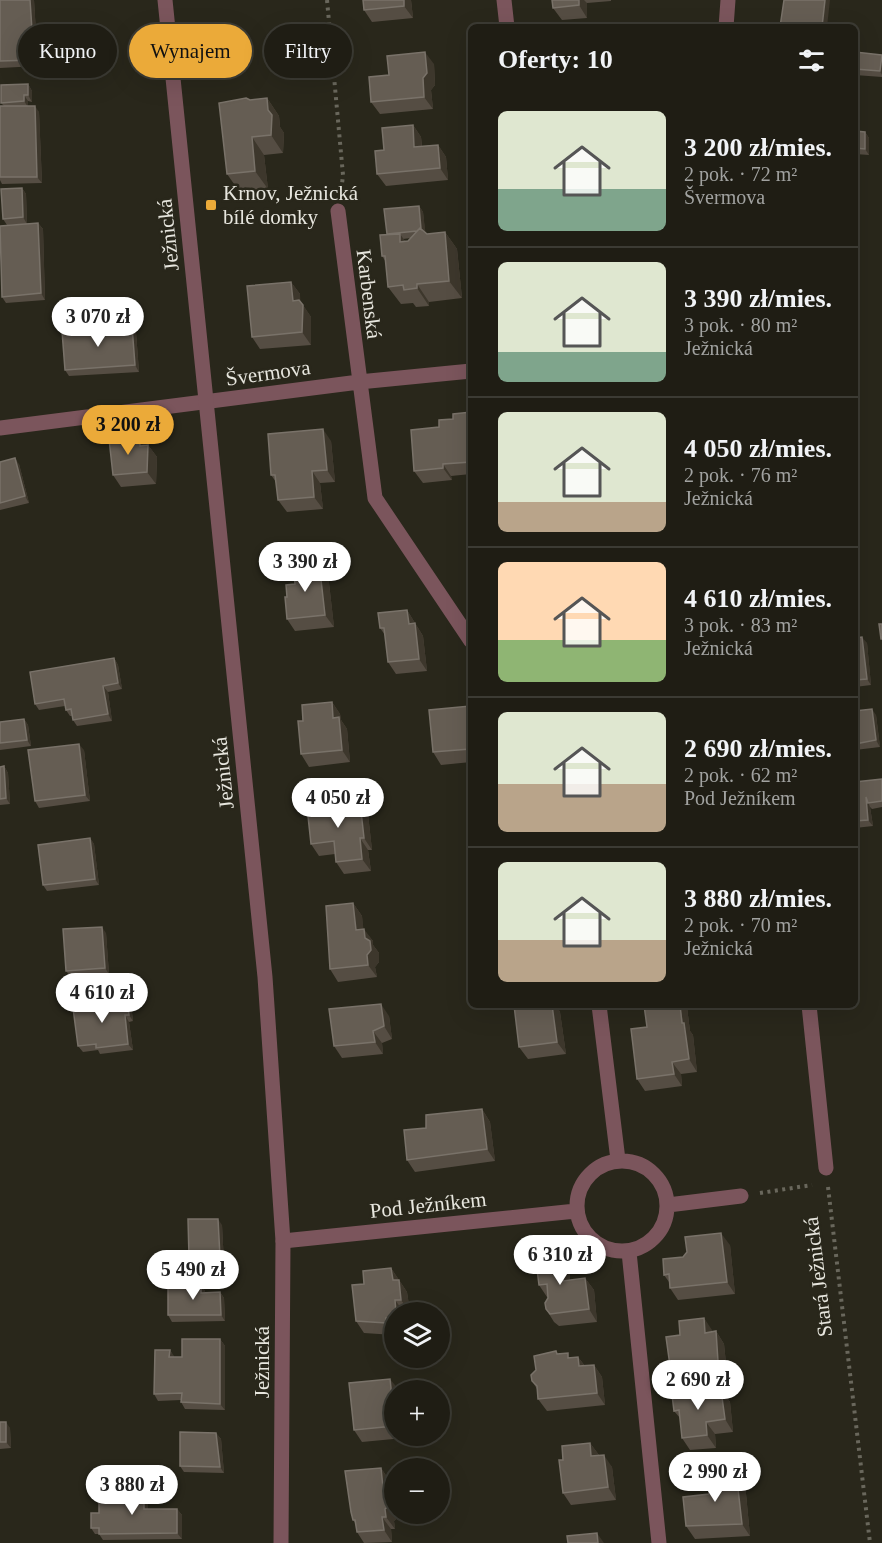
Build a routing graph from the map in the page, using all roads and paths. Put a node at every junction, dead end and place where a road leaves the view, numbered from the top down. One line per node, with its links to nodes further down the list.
1 (165, 0): 10 (street, Ježnická)
2 (327, 0): 7 (path)
3 (504, 0): 5 (street)
4 (728, 0): 6 (street)
5 (507, 24)
6 (726, 24)
7 (338, 211): 9 (street, Karbenská)
8 (468, 371): 9 (street, Švermova)
9 (359, 382): 10 (street, Švermova); 12 (street)
10 (205, 403): 11 (street, Švermova); 20 (street, Ježnická)
11 (0, 428)
12 (468, 637)
13 (599, 1008): 15 (street)
14 (809, 1008): 16 (street)
15 (618, 1160): 18 (street); 19 (street)
16 (827, 1175): 17 (path); 24 (path, Stará Ježnická)
17 (741, 1196): 18 (street)
18 (668, 1205): 21 (street)
19 (576, 1211): 20 (street, Pod Ježníkem); 21 (street)
20 (283, 1241): 22 (street, Ježnická)
21 (628, 1252): 23 (street)
22 (281, 1543)
23 (659, 1543)
24 (870, 1543)

